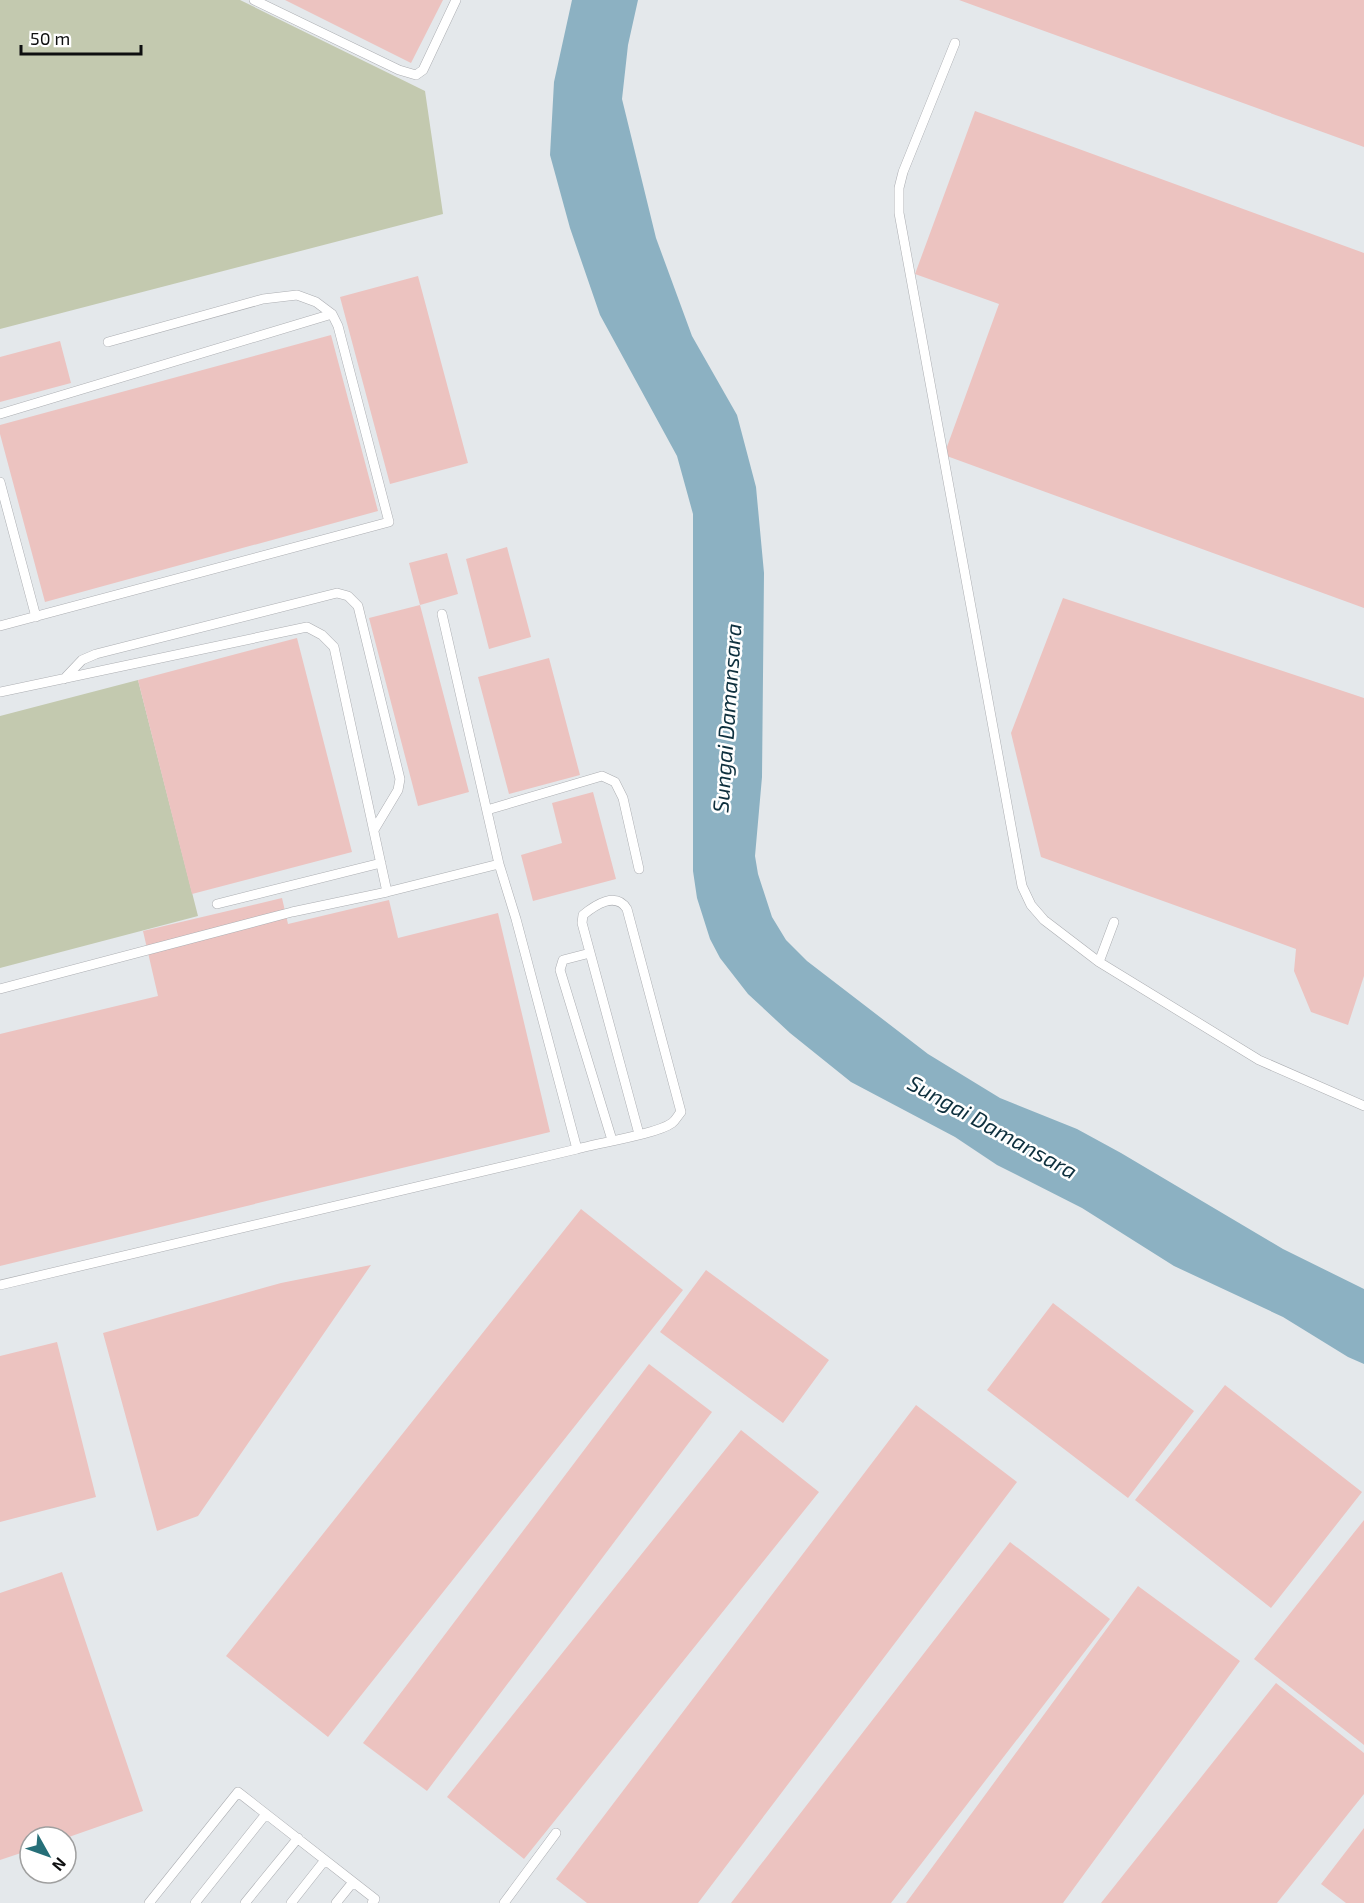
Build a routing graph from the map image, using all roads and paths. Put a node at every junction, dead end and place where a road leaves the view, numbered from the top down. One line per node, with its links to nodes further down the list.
1 (254, 0): 2 (lane)
2 (456, 0)
3 (955, 43): 22 (lane)
4 (332, 314): 5 (lane); 6 (lane); 9 (lane)
5 (108, 342)
6 (0, 414)
7 (0, 482): 9 (lane)
8 (442, 614): 13 (lane)
9 (36, 617): 10 (lane)
10 (0, 626)
11 (64, 679): 12 (lane); 14 (lane); 14 (lane)
12 (0, 692)
13 (487, 810): 16 (lane); 17 (lane)
14 (374, 830): 15 (lane)
15 (381, 863): 18 (lane); 19 (lane)
16 (499, 864): 18 (lane); 27 (lane)
17 (639, 869)
18 (387, 892): 23 (lane)
19 (217, 904)
20 (1114, 922): 22 (lane)
21 (590, 953): 25 (lane); 25 (lane); 26 (lane)
22 (1099, 962): 24 (lane)
23 (0, 989)
24 (1364, 1106)
25 (639, 1134): 26 (lane)
26 (612, 1140): 27 (lane)
27 (577, 1149): 28 (lane)
28 (0, 1285)
29 (266, 1814): 31 (lane); 34 (lane); 35 (lane)
30 (556, 1833): 40 (lane)
31 (298, 1839): 32 (lane); 36 (lane)
32 (325, 1860): 33 (lane); 37 (lane)
33 (353, 1882): 38 (lane); 39 (lane)
34 (149, 1903)
35 (195, 1903)
36 (245, 1903)
37 (291, 1903)
38 (336, 1903)
39 (372, 1903)
40 (504, 1903)

